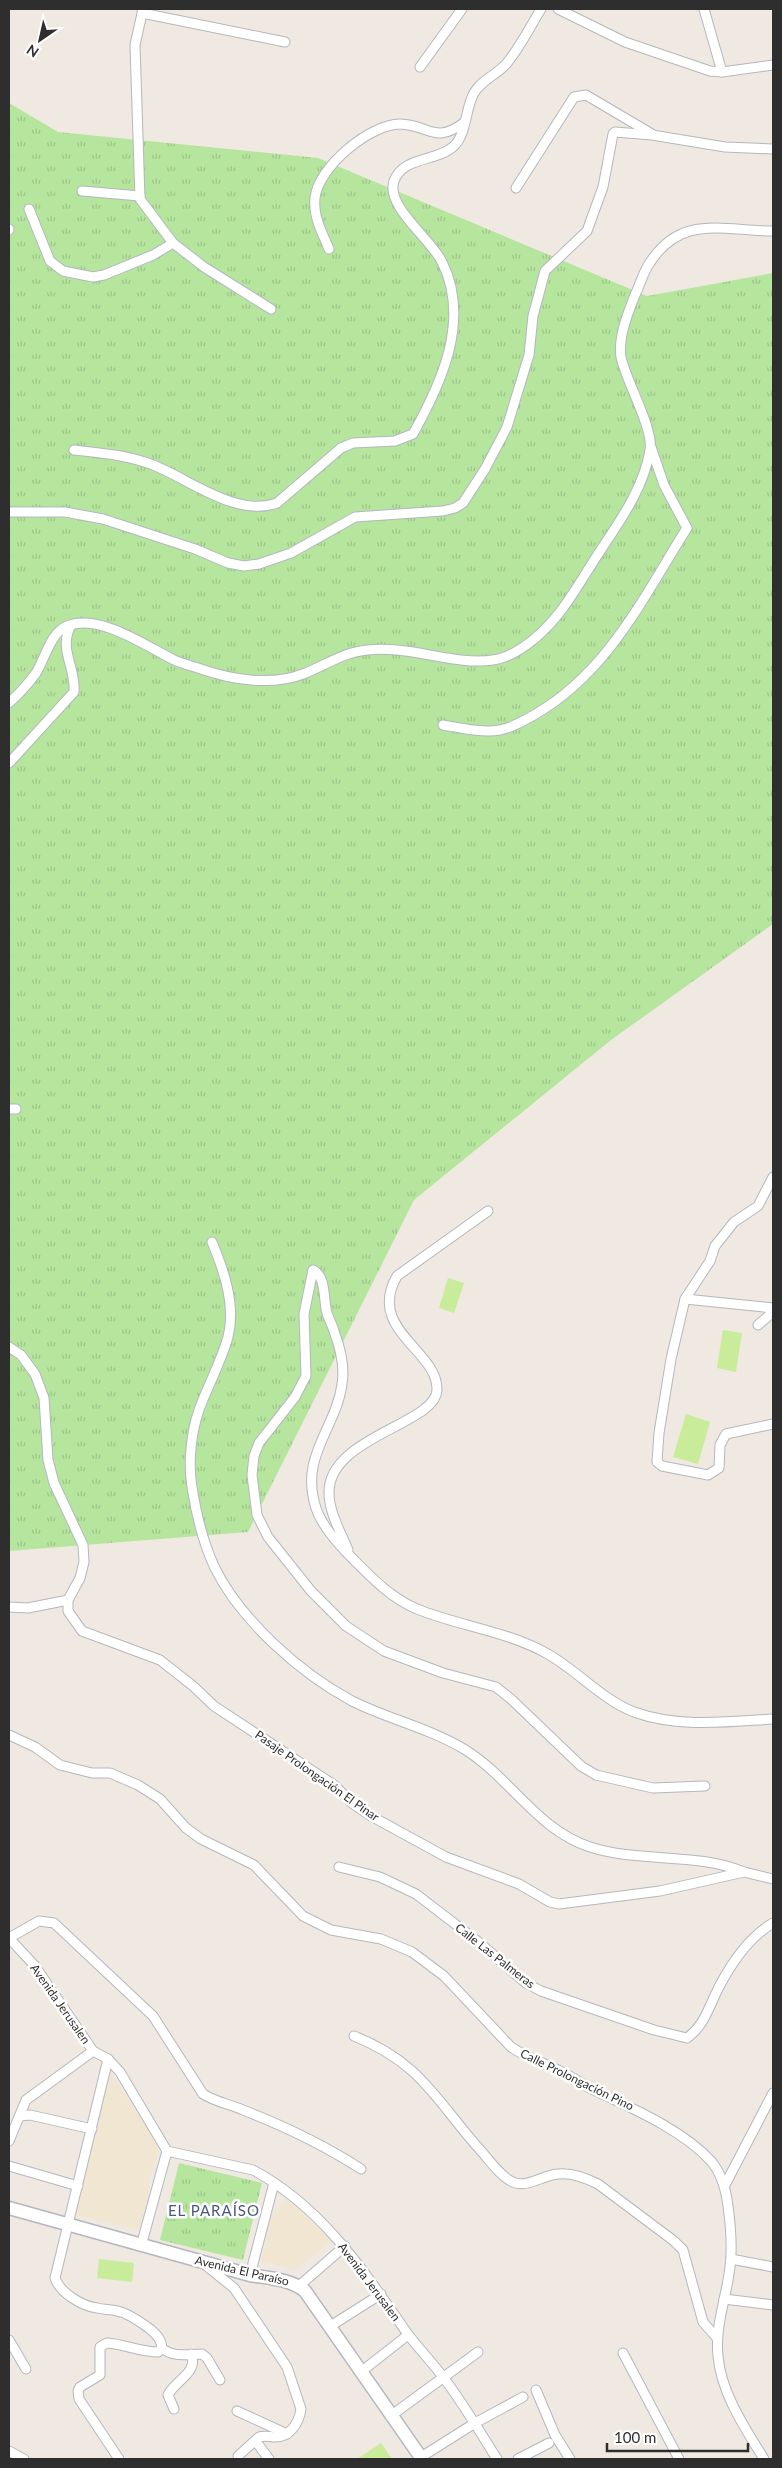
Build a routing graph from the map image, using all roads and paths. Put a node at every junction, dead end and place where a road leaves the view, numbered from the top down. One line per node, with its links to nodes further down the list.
1 (462, 9): 8 (street)
2 (541, 9): 10 (street)
3 (558, 9): 9 (street)
4 (704, 9): 9 (street)
5 (143, 11): 6 (street); 15 (street)
6 (285, 42)
7 (773, 64): 9 (street)
8 (420, 67)
9 (722, 72)
10 (465, 122): 19 (street); 22 (street)
11 (652, 134): 12 (street); 13 (street); 23 (street)
12 (773, 149)
13 (516, 188)
14 (82, 191): 15 (street)
15 (140, 196): 18 (street)
16 (29, 209): 18 (street)
17 (773, 231): 21 (street)
18 (173, 243): 20 (street)
19 (329, 249)
20 (271, 309)
21 (651, 446): 24 (street); 26 (street)
22 (74, 450)
23 (9, 512)
24 (71, 625): 25 (street); 27 (street)
25 (9, 703)
26 (443, 725)
27 (9, 763)
28 (773, 1177): 31 (street)
29 (488, 1211): 37 (street)
30 (212, 1242): 44 (street)
31 (685, 1299): 32 (street); 36 (street)
32 (773, 1308)
33 (773, 1312): 34 (street)
34 (758, 1325)
35 (9, 1347): 38 (street)
36 (773, 1424)
37 (350, 1555): 40 (street); 42 (street)
38 (68, 1600): 39 (street); 44 (street, Pasaje Prolongación El Pinar)
39 (9, 1607)
40 (773, 1719)
41 (9, 1735): 59 (street, Calle Prolongación Pino)
42 (705, 1786)
43 (339, 1867): 46 (street, Calle Las Palmeras)
44 (744, 1872): 45 (street)
45 (773, 1879)
46 (773, 1923)
47 (9, 1938): 49 (street, Avenida Jerusalen); 57 (street)
48 (354, 2036): 75 (street)
49 (93, 2051): 50 (street, Avenida Jerusalen); 52 (street)
50 (108, 2059): 53 (street); 55 (street, Avenida Jerusalen)
51 (773, 2093): 59 (street)
52 (20, 2116): 53 (street); 54 (street)
53 (92, 2129): 60 (street)
54 (9, 2140)
55 (167, 2151): 58 (street, Avenida Jerusalen); 63 (street)
56 (9, 2166): 60 (street)
57 (361, 2169)
58 (274, 2182): 64 (street, Avenida Jerusalen); 68 (street)
59 (725, 2185): 65 (street, Calle Prolongación Pino)
60 (78, 2186): 62 (street)
61 (9, 2208): 62 (street, Avenida El Paraíso)
62 (69, 2225): 63 (street, Avenida El Paraíso); 77 (street)
63 (142, 2246): 66 (street, Avenida El Paraíso)
64 (344, 2246): 69 (street); 70 (street, Avenida Jerusalen)
65 (731, 2259): 67 (street); 71 (street, Calle Prolongación Pino)
66 (202, 2262): 68 (street, Avenida El Paraíso); 91 (street)
67 (773, 2267)
68 (250, 2275): 69 (street, Avenida El Paraíso)
69 (299, 2286): 73 (street, Avenida El Paraíso)
70 (381, 2294): 73 (street); 74 (street, Avenida Jerusalen)
71 (724, 2299): 72 (street); 75 (street, Calle Prolongación Pino)
72 (773, 2304)
73 (329, 2327): 82 (street, Avenida El Paraíso)
74 (408, 2335): 82 (street); 83 (street, Avenida Jerusalen)
75 (717, 2338): 104 (street, Calle Prolongación Pino)
76 (9, 2340): 81 (street)
77 (162, 2348): 80 (street); 97 (street)
78 (478, 2352): 83 (street)
79 (623, 2353): 103 (street)
80 (191, 2354): 84 (street); 87 (street)
81 (26, 2370)
82 (362, 2371): 89 (street, Avenida El Paraíso)
83 (444, 2377): 89 (street); 90 (street, Avenida Jerusalen)
84 (220, 2380)
85 (536, 2390): 102 (street)
86 (523, 2397): 90 (street)
87 (174, 2409)
88 (237, 2411): 91 (street)
89 (392, 2415): 99 (street, Avenida El Paraíso)
90 (475, 2423): 99 (street); 100 (street, Avenida Jerusalen)
91 (287, 2434): 92 (street)
92 (257, 2439): 95 (street); 98 (street)
93 (549, 2443): 101 (street)
94 (9, 2451): 96 (street)
95 (238, 2456)
96 (24, 2459)
97 (120, 2459)
98 (269, 2459)
99 (421, 2459)
100 (497, 2459)
101 (518, 2459)
102 (570, 2459)
103 (679, 2459)
104 (764, 2459)

